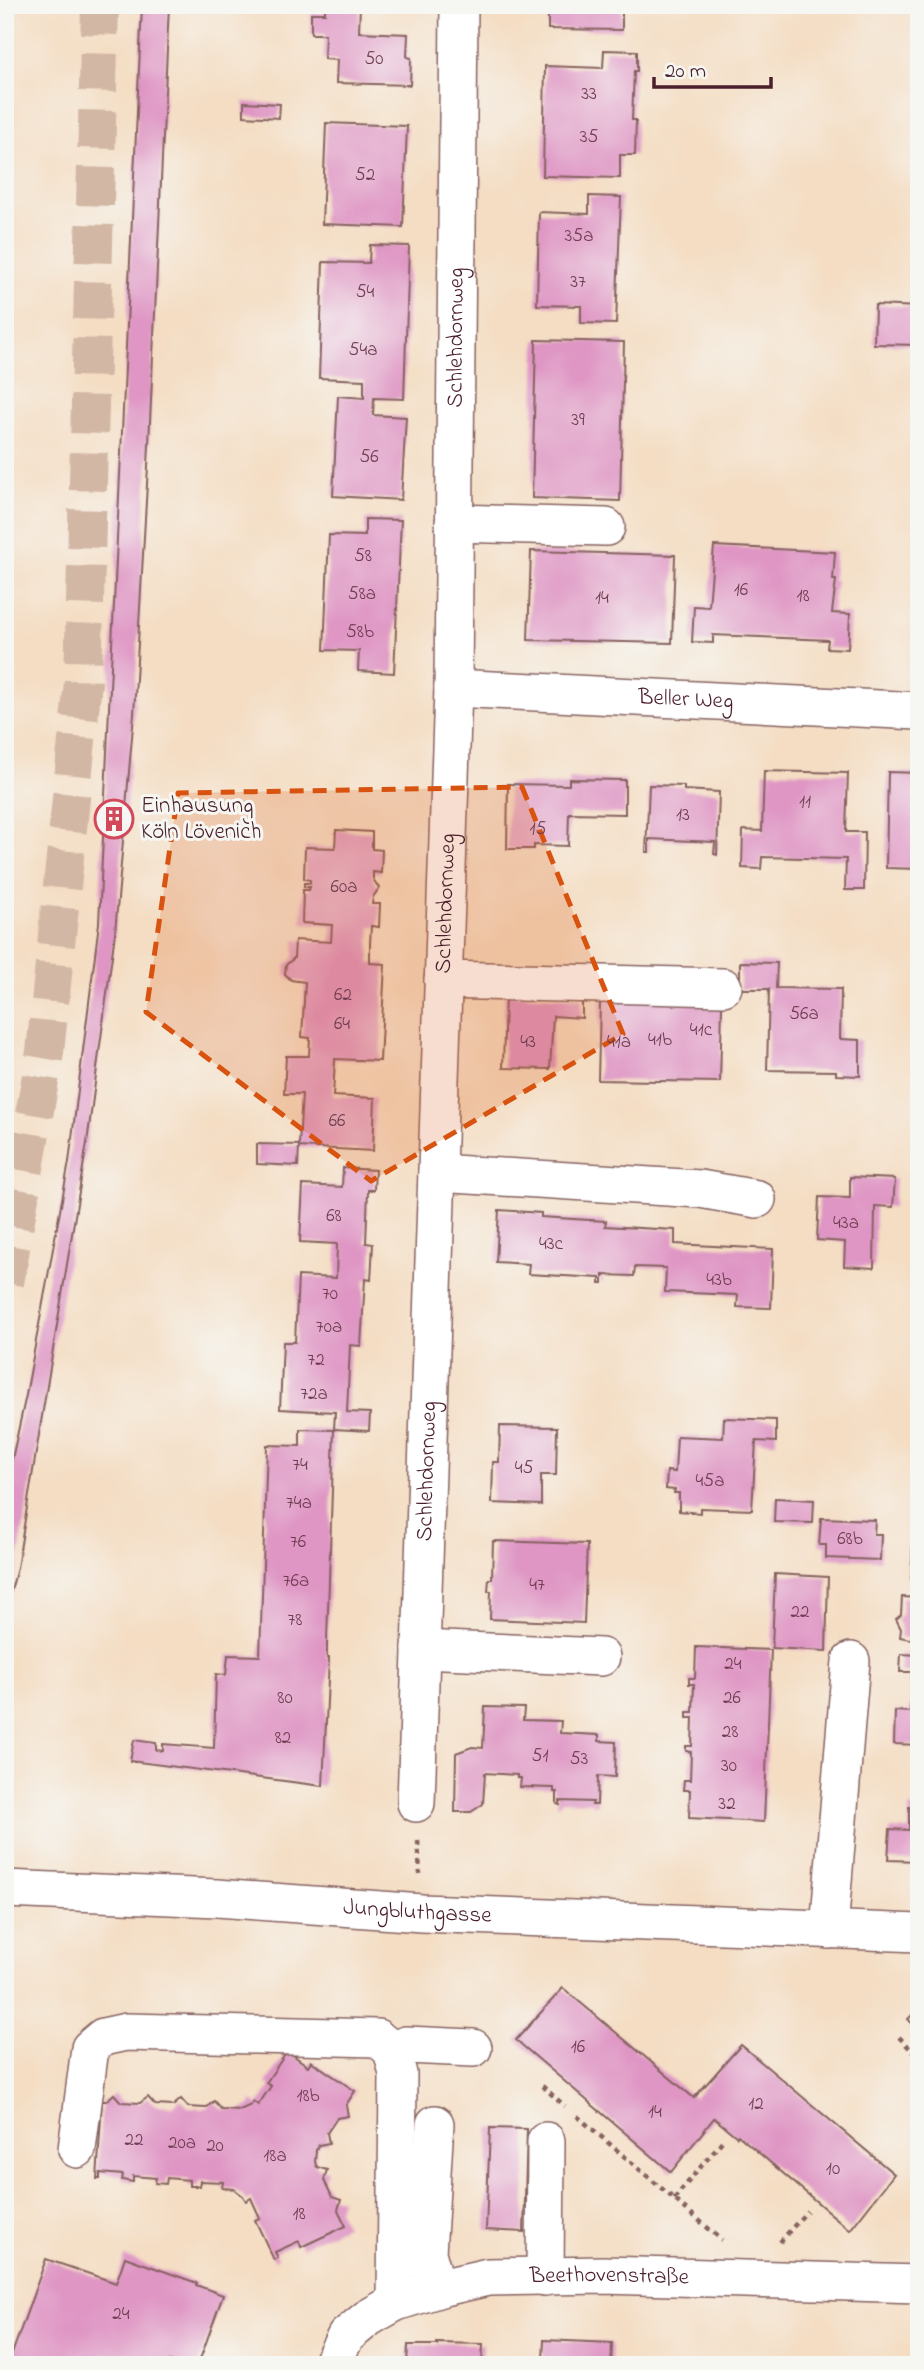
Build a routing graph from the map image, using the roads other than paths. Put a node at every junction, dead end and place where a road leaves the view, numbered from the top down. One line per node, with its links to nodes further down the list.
1 (459, 5): 2 (street, Schlehdornweg)
2 (454, 523): 3 (street); 4 (street, Schlehdornweg)
3 (606, 527)
4 (453, 688): 5 (street, Beller Weg); 6 (street, Schlehdornweg)
5 (919, 711)
6 (443, 980): 7 (street); 8 (street, Schlehdornweg)
7 (723, 987)
8 (437, 1173): 9 (street); 10 (street, Schlehdornweg)
9 (757, 1199)
10 (421, 1649): 11 (street); 13 (street, Schlehdornweg)
11 (600, 1657)
12 (851, 1661): 15 (street)
13 (416, 1803)
14 (5, 1889): 15 (street, Jungbluthgasse)
15 (829, 1930): 16 (street, Jungbluthgasse)
16 (919, 1933)
17 (474, 2048): 18 (street)
18 (392, 2050): 21 (street); 25 (street)
19 (435, 2123): 24 (street)
20 (546, 2141): 22 (street)
21 (77, 2149)
22 (545, 2277): 23 (street, Beethovenstraße); 24 (street, Beethovenstraße)
23 (919, 2284)
24 (437, 2288): 25 (street, Beethovenstraße)
25 (396, 2302): 26 (street, Beethovenstraße)
26 (331, 2365)

